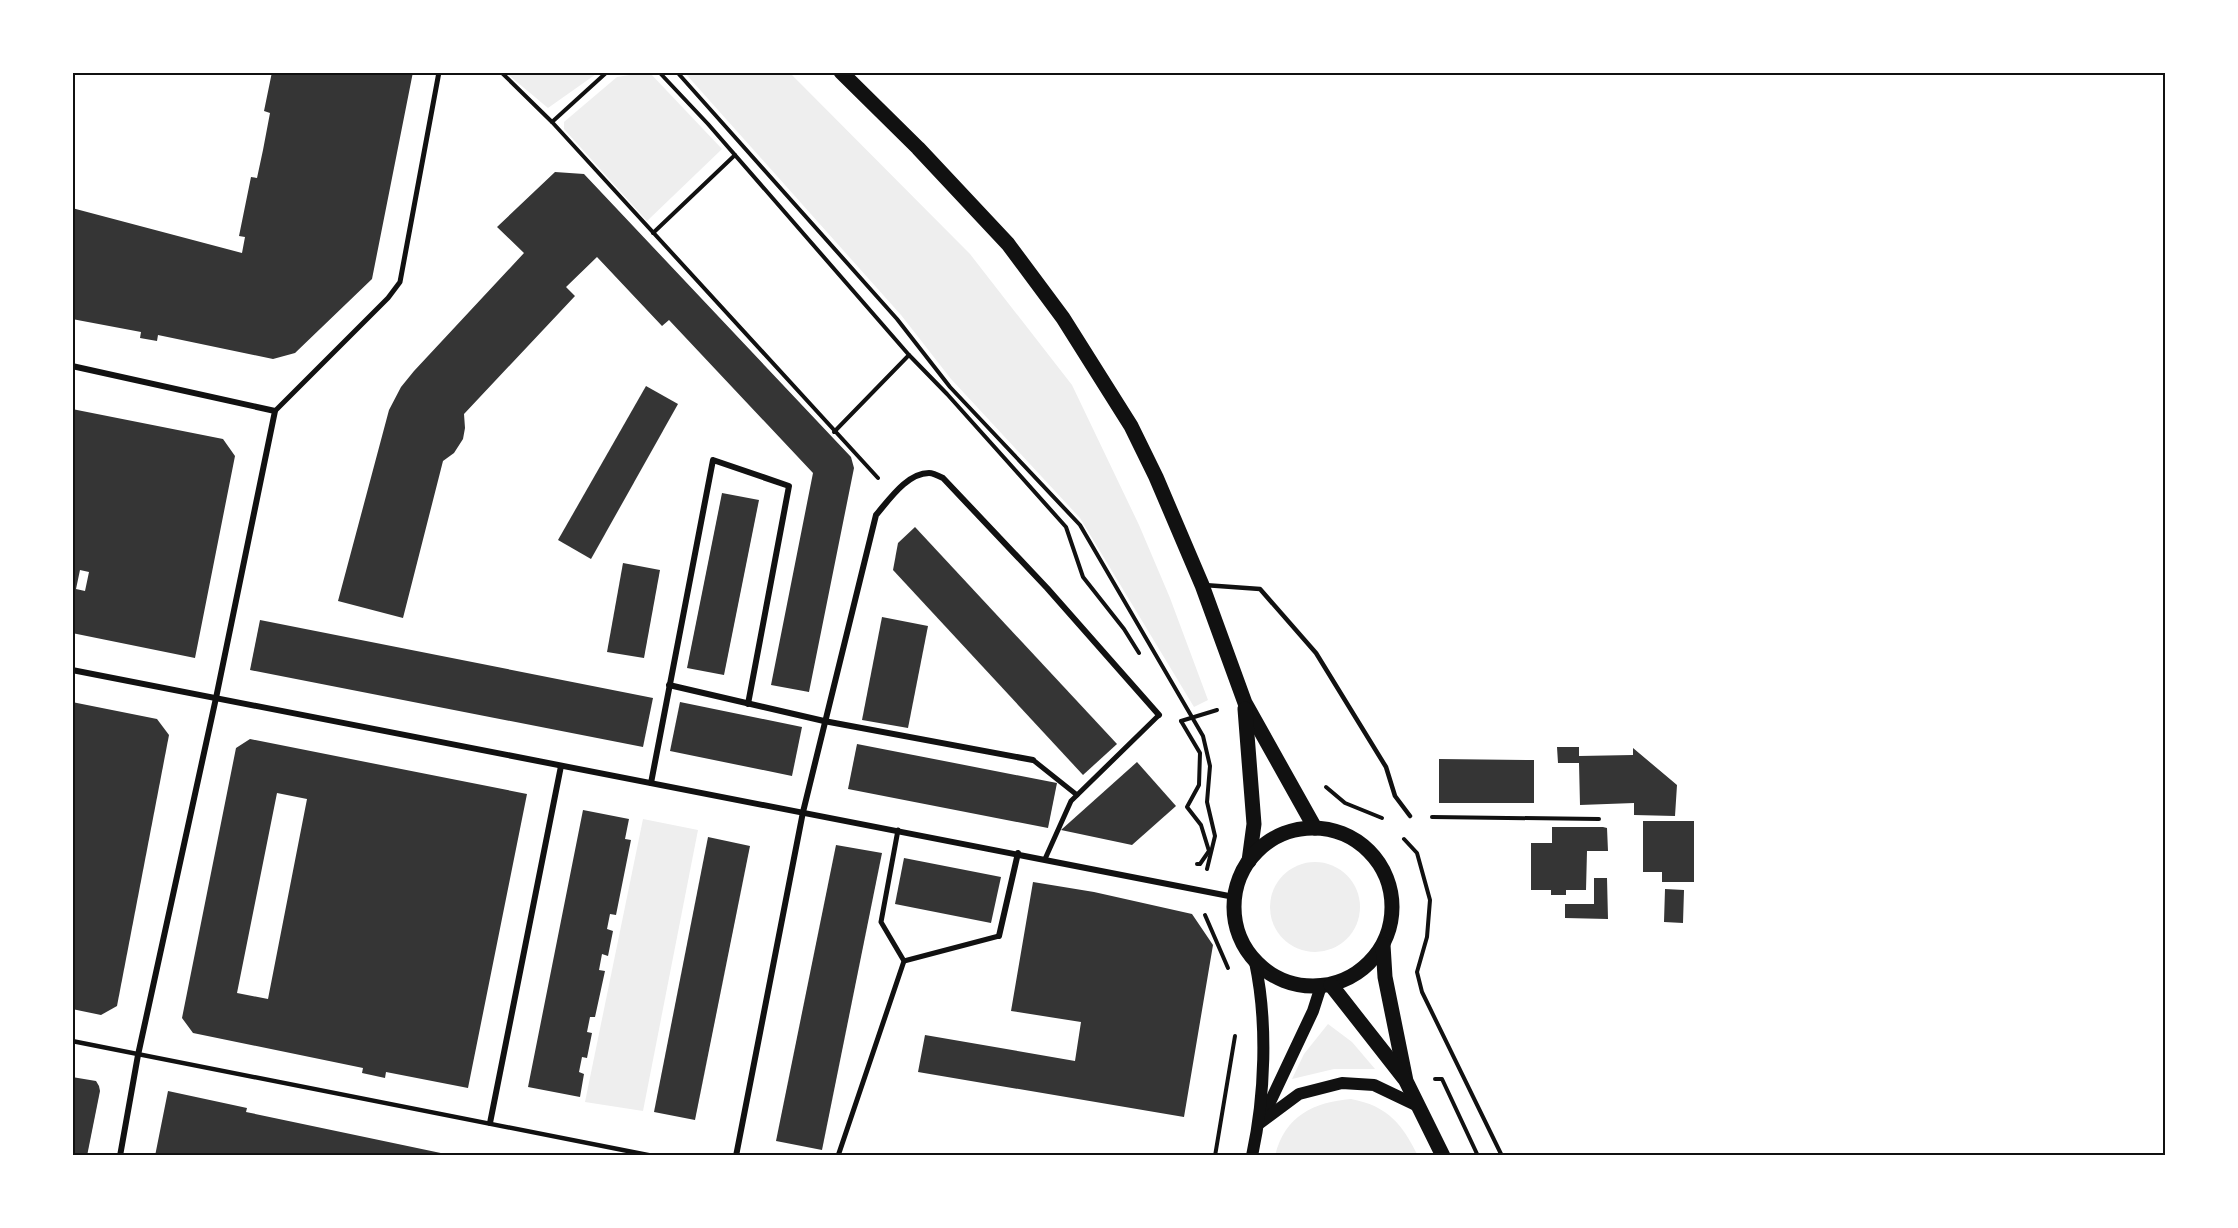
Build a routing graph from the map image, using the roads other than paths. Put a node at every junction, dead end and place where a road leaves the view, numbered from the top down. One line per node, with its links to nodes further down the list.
1 (439, 72): 4 (street)
2 (841, 72): 5 (main road)
3 (72, 366): 4 (street)
4 (275, 411): 8 (street)
5 (1203, 585): 9 (main road); 18 (lane)
6 (72, 670): 8 (street)
7 (669, 685): 10 (street); 10 (street); 15 (street)
8 (216, 698): 14 (street); 31 (street)
9 (1245, 703): 19 (main road); 23 (main road)
10 (748, 704): 12 (street)
11 (1159, 716): 12 (street); 16 (street)
12 (825, 721): 13 (street); 17 (street)
13 (1033, 760): 16 (street)
14 (561, 766): 15 (street); 34 (street)
15 (651, 783): 17 (street)
16 (1077, 795): 22 (street)
17 (803, 812): 20 (street); 38 (street)
18 (1410, 816)
19 (1315, 828): 23 (main road); 26 (main road)
20 (898, 830): 21 (street); 27 (street)
21 (1018, 854): 22 (street); 25 (street)
22 (1045, 859): 24 (street)
23 (1249, 861): 24 (main road)
24 (1234, 897): 28 (main road)
25 (999, 936): 27 (street)
26 (1383, 945): 29 (main road); 32 (main road)
27 (904, 961): 39 (street)
28 (1255, 962): 29 (main road); 35 (main road)
29 (1326, 986): 32 (main road); 35 (main road)
30 (72, 1041): 31 (lane)
31 (138, 1055): 34 (lane); 36 (street)
32 (1406, 1081): 33 (main road)
33 (1418, 1106): 35 (main road); 41 (main road)
34 (490, 1123): 37 (lane)
35 (1260, 1123): 40 (main road)
36 (120, 1156)
37 (652, 1156)
38 (736, 1156)
39 (838, 1156)
40 (1252, 1156)
41 (1443, 1156)

